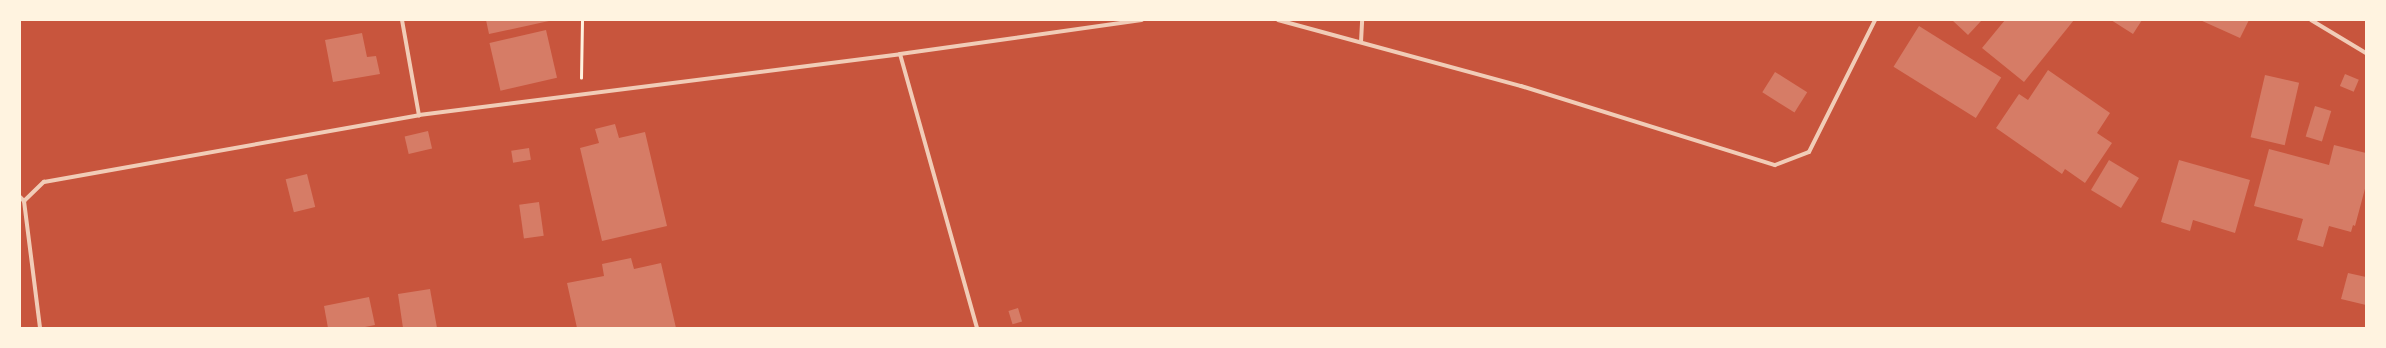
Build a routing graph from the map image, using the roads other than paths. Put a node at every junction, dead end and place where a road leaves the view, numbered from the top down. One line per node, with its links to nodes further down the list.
1 (402, 20): 10 (street)
2 (1142, 20): 9 (street)
3 (1278, 20): 7 (street)
4 (1362, 20): 7 (street)
5 (1875, 20): 7 (street)
6 (2311, 20): 8 (street)
7 (1361, 42)
8 (2366, 53)
9 (900, 54): 10 (street); 14 (street)
10 (419, 115): 12 (street)
11 (20, 197): 12 (street)
12 (24, 201): 13 (street)
13 (40, 328)
14 (977, 328)

